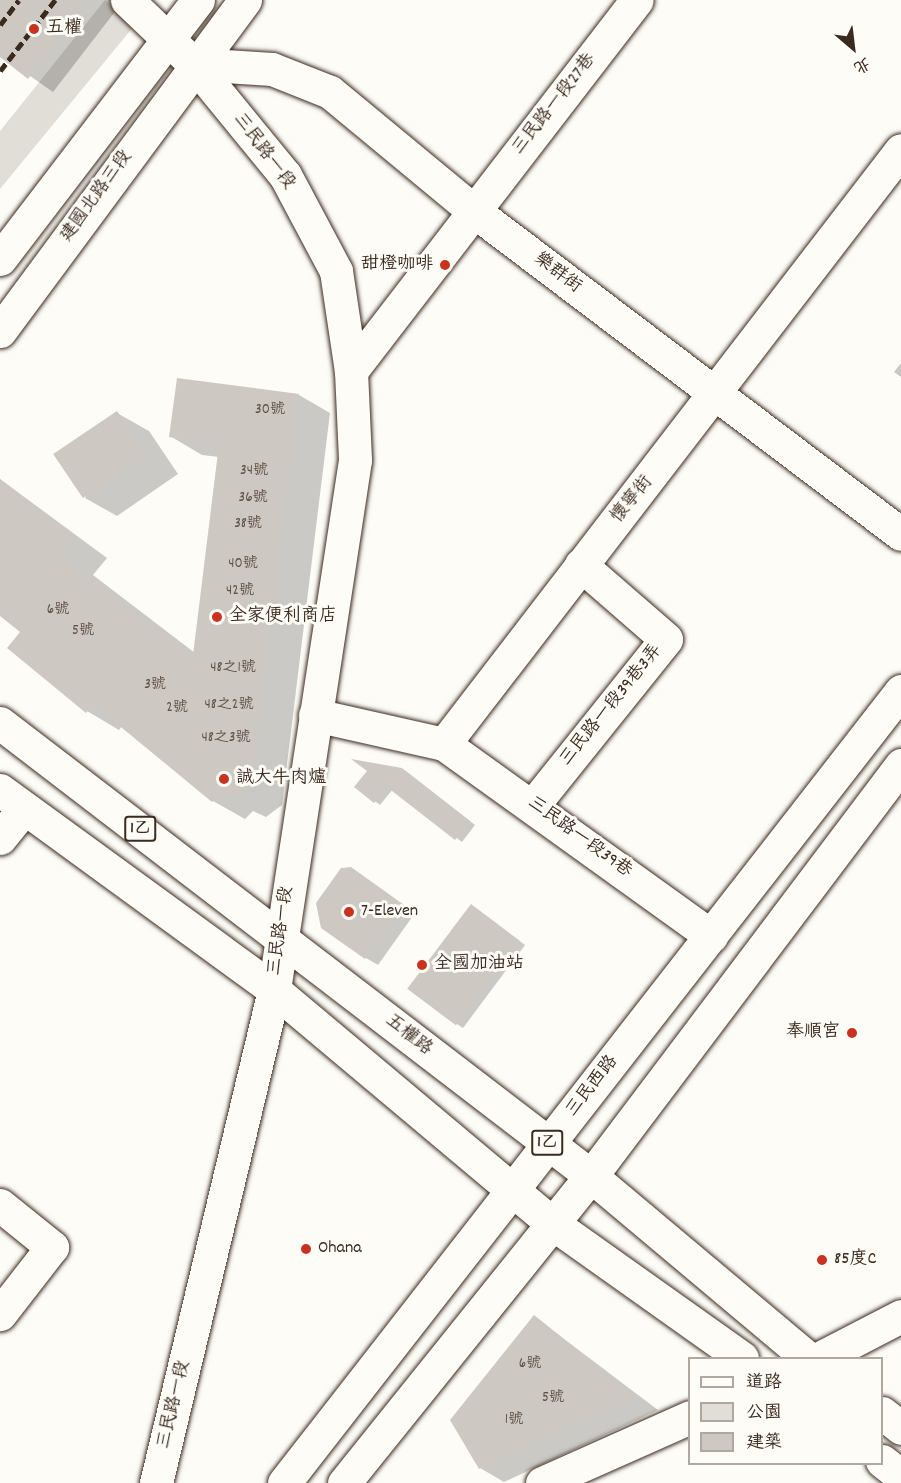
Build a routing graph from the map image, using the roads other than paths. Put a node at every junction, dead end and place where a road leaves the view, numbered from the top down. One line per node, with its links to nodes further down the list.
1 (127, 0): 5 (street, 三民路一段)
2 (198, 0): 5 (street)
3 (245, 0): 6 (street, 建國北路三段)
4 (637, 0): 8 (street, 三民路一段27巷)
5 (166, 41): 6 (street, 三民路一段); 9 (street)
6 (194, 64): 8 (street, 樂群街); 10 (street, 建國北路三段); 11 (street, 三民路一段)
7 (901, 150): 12 (street, 懷寧街)
8 (474, 211): 11 (street); 12 (street, 樂群街)
9 (0, 259)
10 (0, 331)
11 (351, 371): 16 (street, 三民路一段)
12 (716, 396): 13 (street, 樂群街); 14 (street, 懷寧街)
13 (901, 534)
14 (581, 566): 18 (street, 懷寧街); 21 (street, 三民路一段39巷3弄)
15 (901, 691): 24 (street, 三民西路)
16 (315, 715): 18 (street); 23 (street, 三民路一段)
17 (0, 723): 23 (street, 五權路 / 1乙)
18 (444, 744): 21 (street, 三民路一段39巷)
19 (901, 765): 27 (street)
20 (12, 799): 22 (street); 25 (street)
21 (534, 804): 24 (street, 三民路一段39巷)
22 (0, 838)
23 (279, 936): 25 (street, 三民路一段); 26 (street, 五權路 / 1乙)
24 (711, 936): 26 (street, 三民西路)
25 (274, 990): 28 (street); 41 (street, 三民路一段)
26 (549, 1144): 27 (street, 五權路 / 1乙); 28 (street, 三民西路)
27 (591, 1176): 30 (street); 34 (street, 五權路 / 1乙)
28 (515, 1191): 30 (street); 42 (street, 三民西路)
29 (0, 1205): 31 (street)
30 (552, 1223): 33 (street); 43 (street)
31 (0, 1314)
32 (901, 1316): 35 (street)
33 (739, 1357)
34 (806, 1357)
35 (824, 1357)
36 (883, 1414): 38 (street)
37 (688, 1418): 44 (street)
38 (901, 1428)
39 (883, 1462): 40 (street)
40 (901, 1476)
41 (156, 1483)
42 (284, 1483)
43 (344, 1483)
44 (542, 1483)

